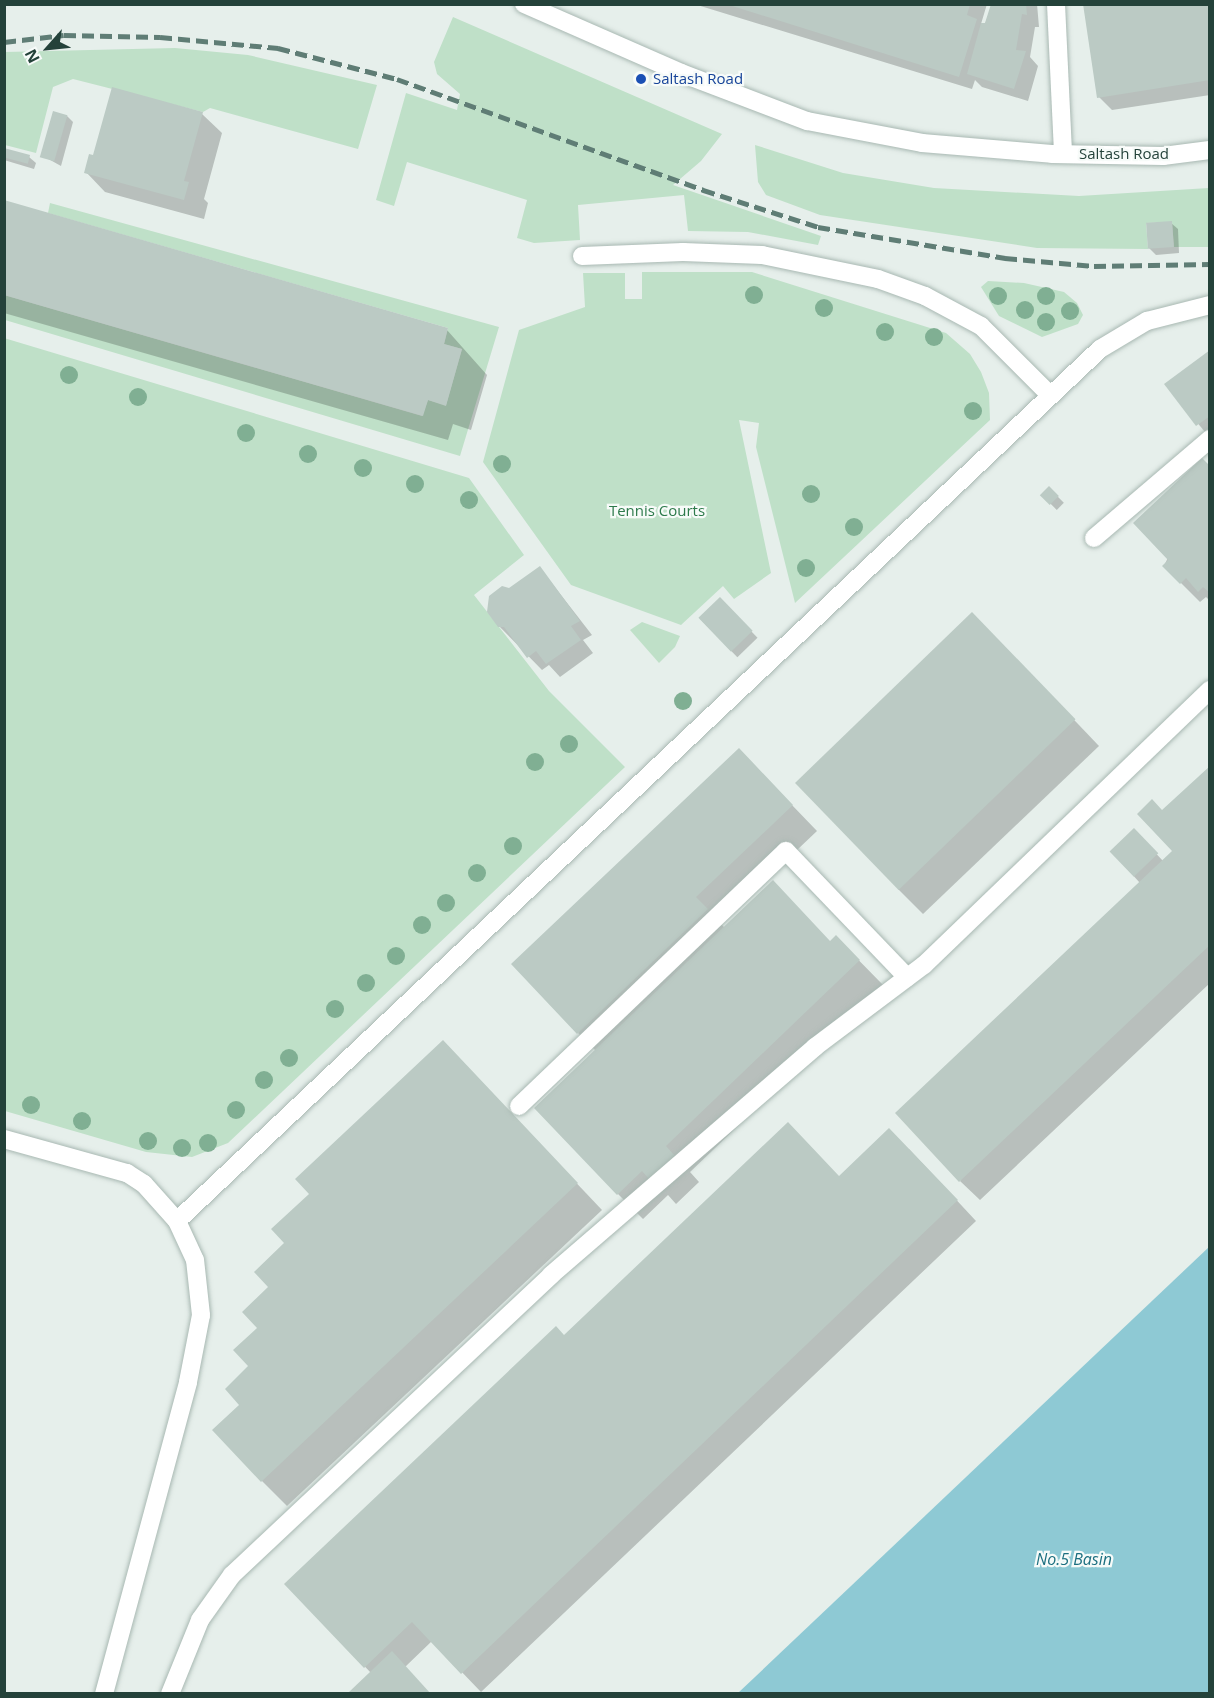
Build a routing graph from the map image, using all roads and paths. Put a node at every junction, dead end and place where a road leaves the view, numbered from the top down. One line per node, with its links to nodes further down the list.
1 (524, 4): 4 (main road, Saltash Road)
2 (1056, 4): 4 (main road)
3 (1209, 150): 4 (main road, Saltash Road)
4 (1063, 154)
5 (582, 256): 7 (main road)
6 (1209, 305): 7 (main road)
7 (1049, 394): 14 (main road)
8 (1209, 439): 9 (main road)
9 (1094, 538)
10 (1209, 690): 11 (main road)
11 (907, 977): 12 (main road); 16 (main road)
12 (519, 1106)
13 (4, 1139): 14 (main road)
14 (177, 1221): 15 (main road)
15 (104, 1694)
16 (170, 1694)

